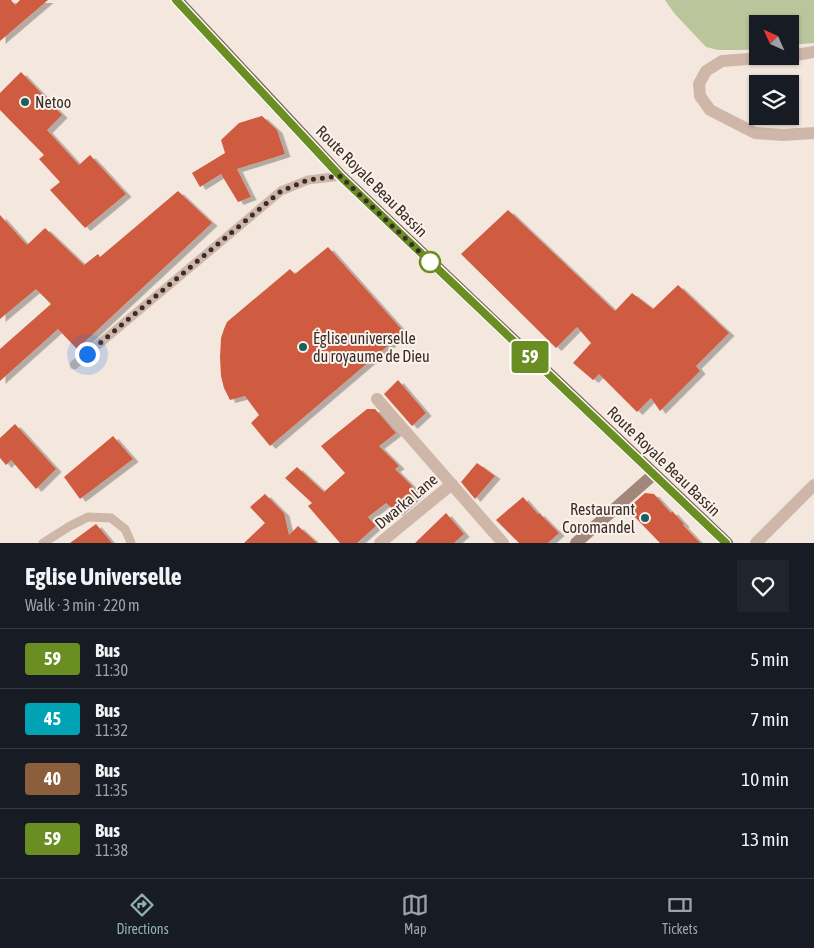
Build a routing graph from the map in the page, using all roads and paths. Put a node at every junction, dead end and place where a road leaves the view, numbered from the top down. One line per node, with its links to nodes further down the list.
1 (176, 0): 6 (main road, Route Royale Beau Bassin)
2 (814, 52): 3 (street)
3 (799, 54)
4 (749, 59): 5 (street)
5 (814, 133)
6 (340, 176): 7 (lane); 9 (main road, Route Royale Beau Bassin)
7 (74, 365)
8 (377, 399): 10 (street)
9 (654, 474): 16 (main road); 17 (main road, Route Royale Beau Bassin)
10 (452, 484): 14 (street, Dwarka Lane); 15 (street)
11 (814, 485): 18 (street)
12 (43, 543): 13 (lane)
13 (130, 543)
14 (380, 543)
15 (503, 543)
16 (577, 543)
17 (726, 543)
18 (756, 543)

